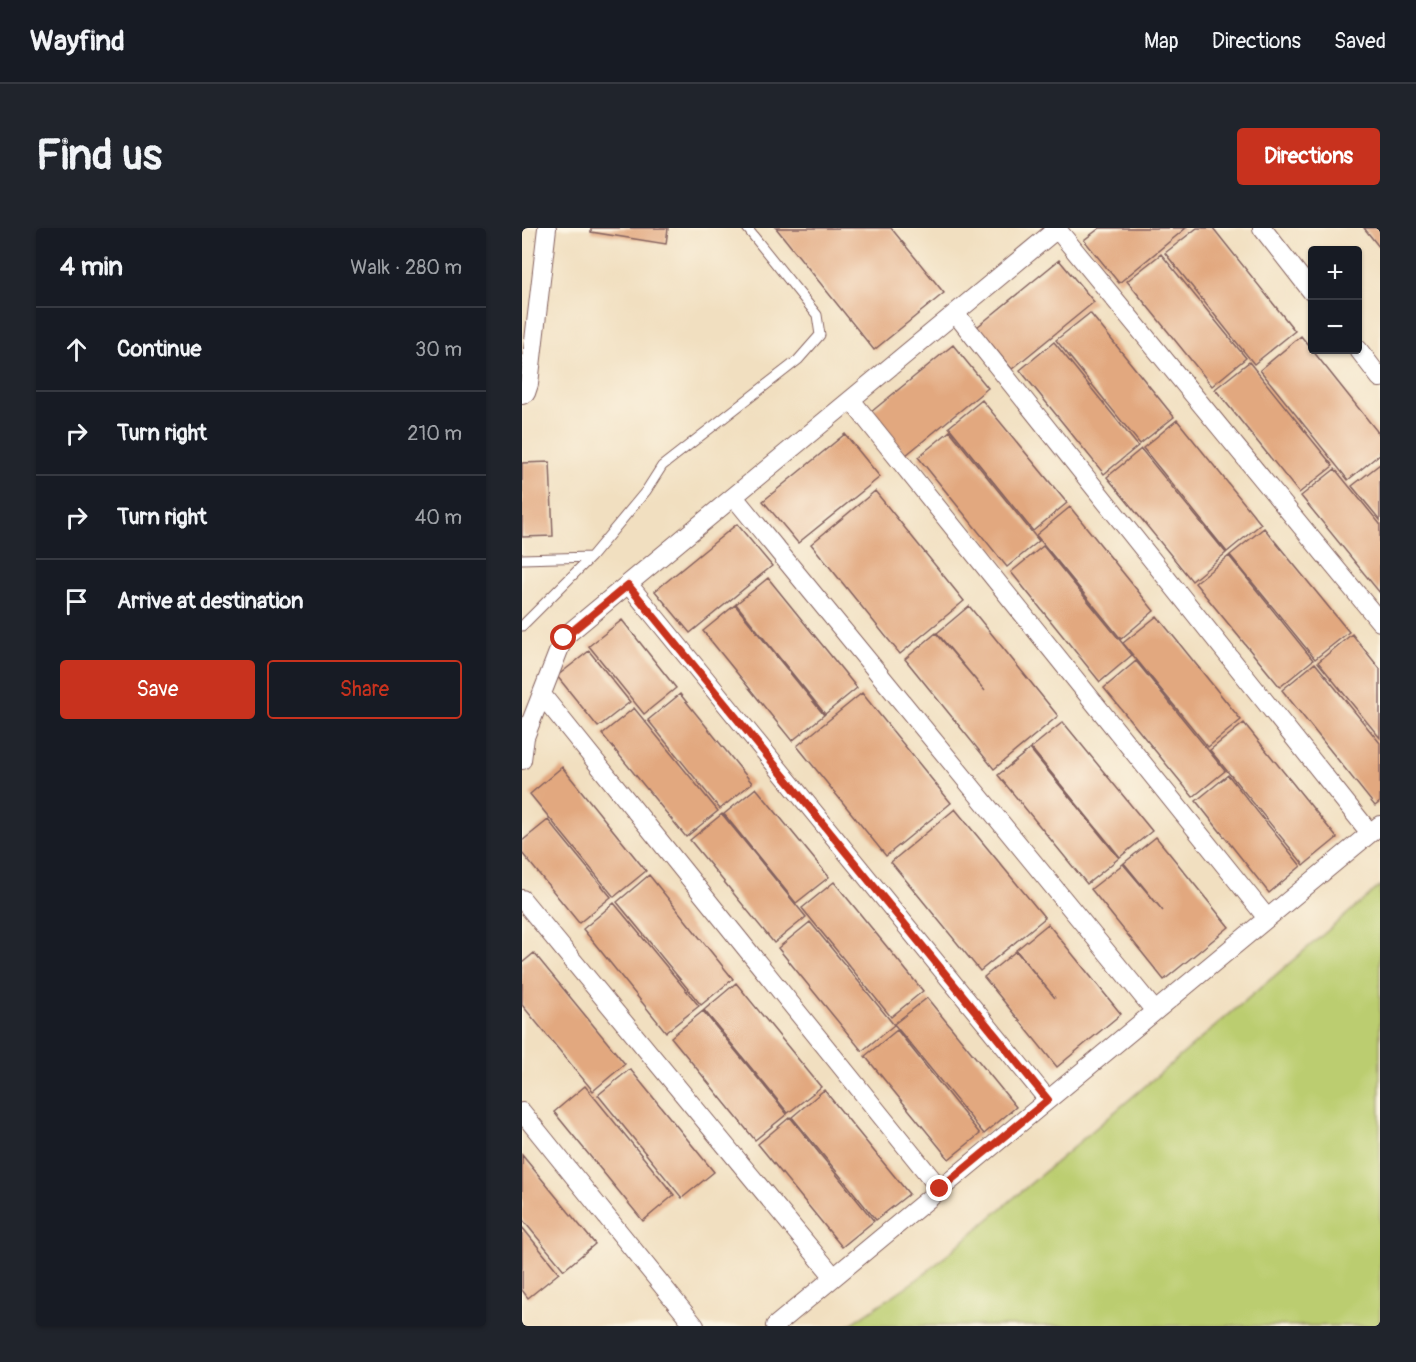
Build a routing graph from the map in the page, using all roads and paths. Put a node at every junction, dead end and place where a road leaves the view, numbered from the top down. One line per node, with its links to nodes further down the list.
1 (547, 228): 9 (street)
2 (747, 228): 12 (lane)
3 (1262, 228): 5 (street)
4 (1048, 231): 6 (street); 15 (street)
5 (1308, 287)
6 (956, 313): 10 (street); 19 (street)
7 (1362, 354): 8 (street)
8 (1380, 378)
9 (522, 395)
10 (851, 400): 11 (street); 21 (street)
11 (734, 497): 14 (street); 22 (street)
12 (591, 557): 13 (lane); 16 (lane)
13 (522, 559)
14 (628, 585): 17 (street); 23 (street)
15 (1380, 622)
16 (523, 625)
17 (542, 695): 18 (street); 25 (street)
18 (522, 760)
19 (1375, 829): 21 (street)
20 (522, 899): 26 (street)
21 (1268, 918): 22 (street)
22 (1155, 1011): 23 (street)
23 (1048, 1100): 25 (street)
24 (522, 1112): 27 (street)
25 (940, 1189): 26 (street)
26 (834, 1277): 28 (street)
27 (695, 1326)
28 (775, 1326)

